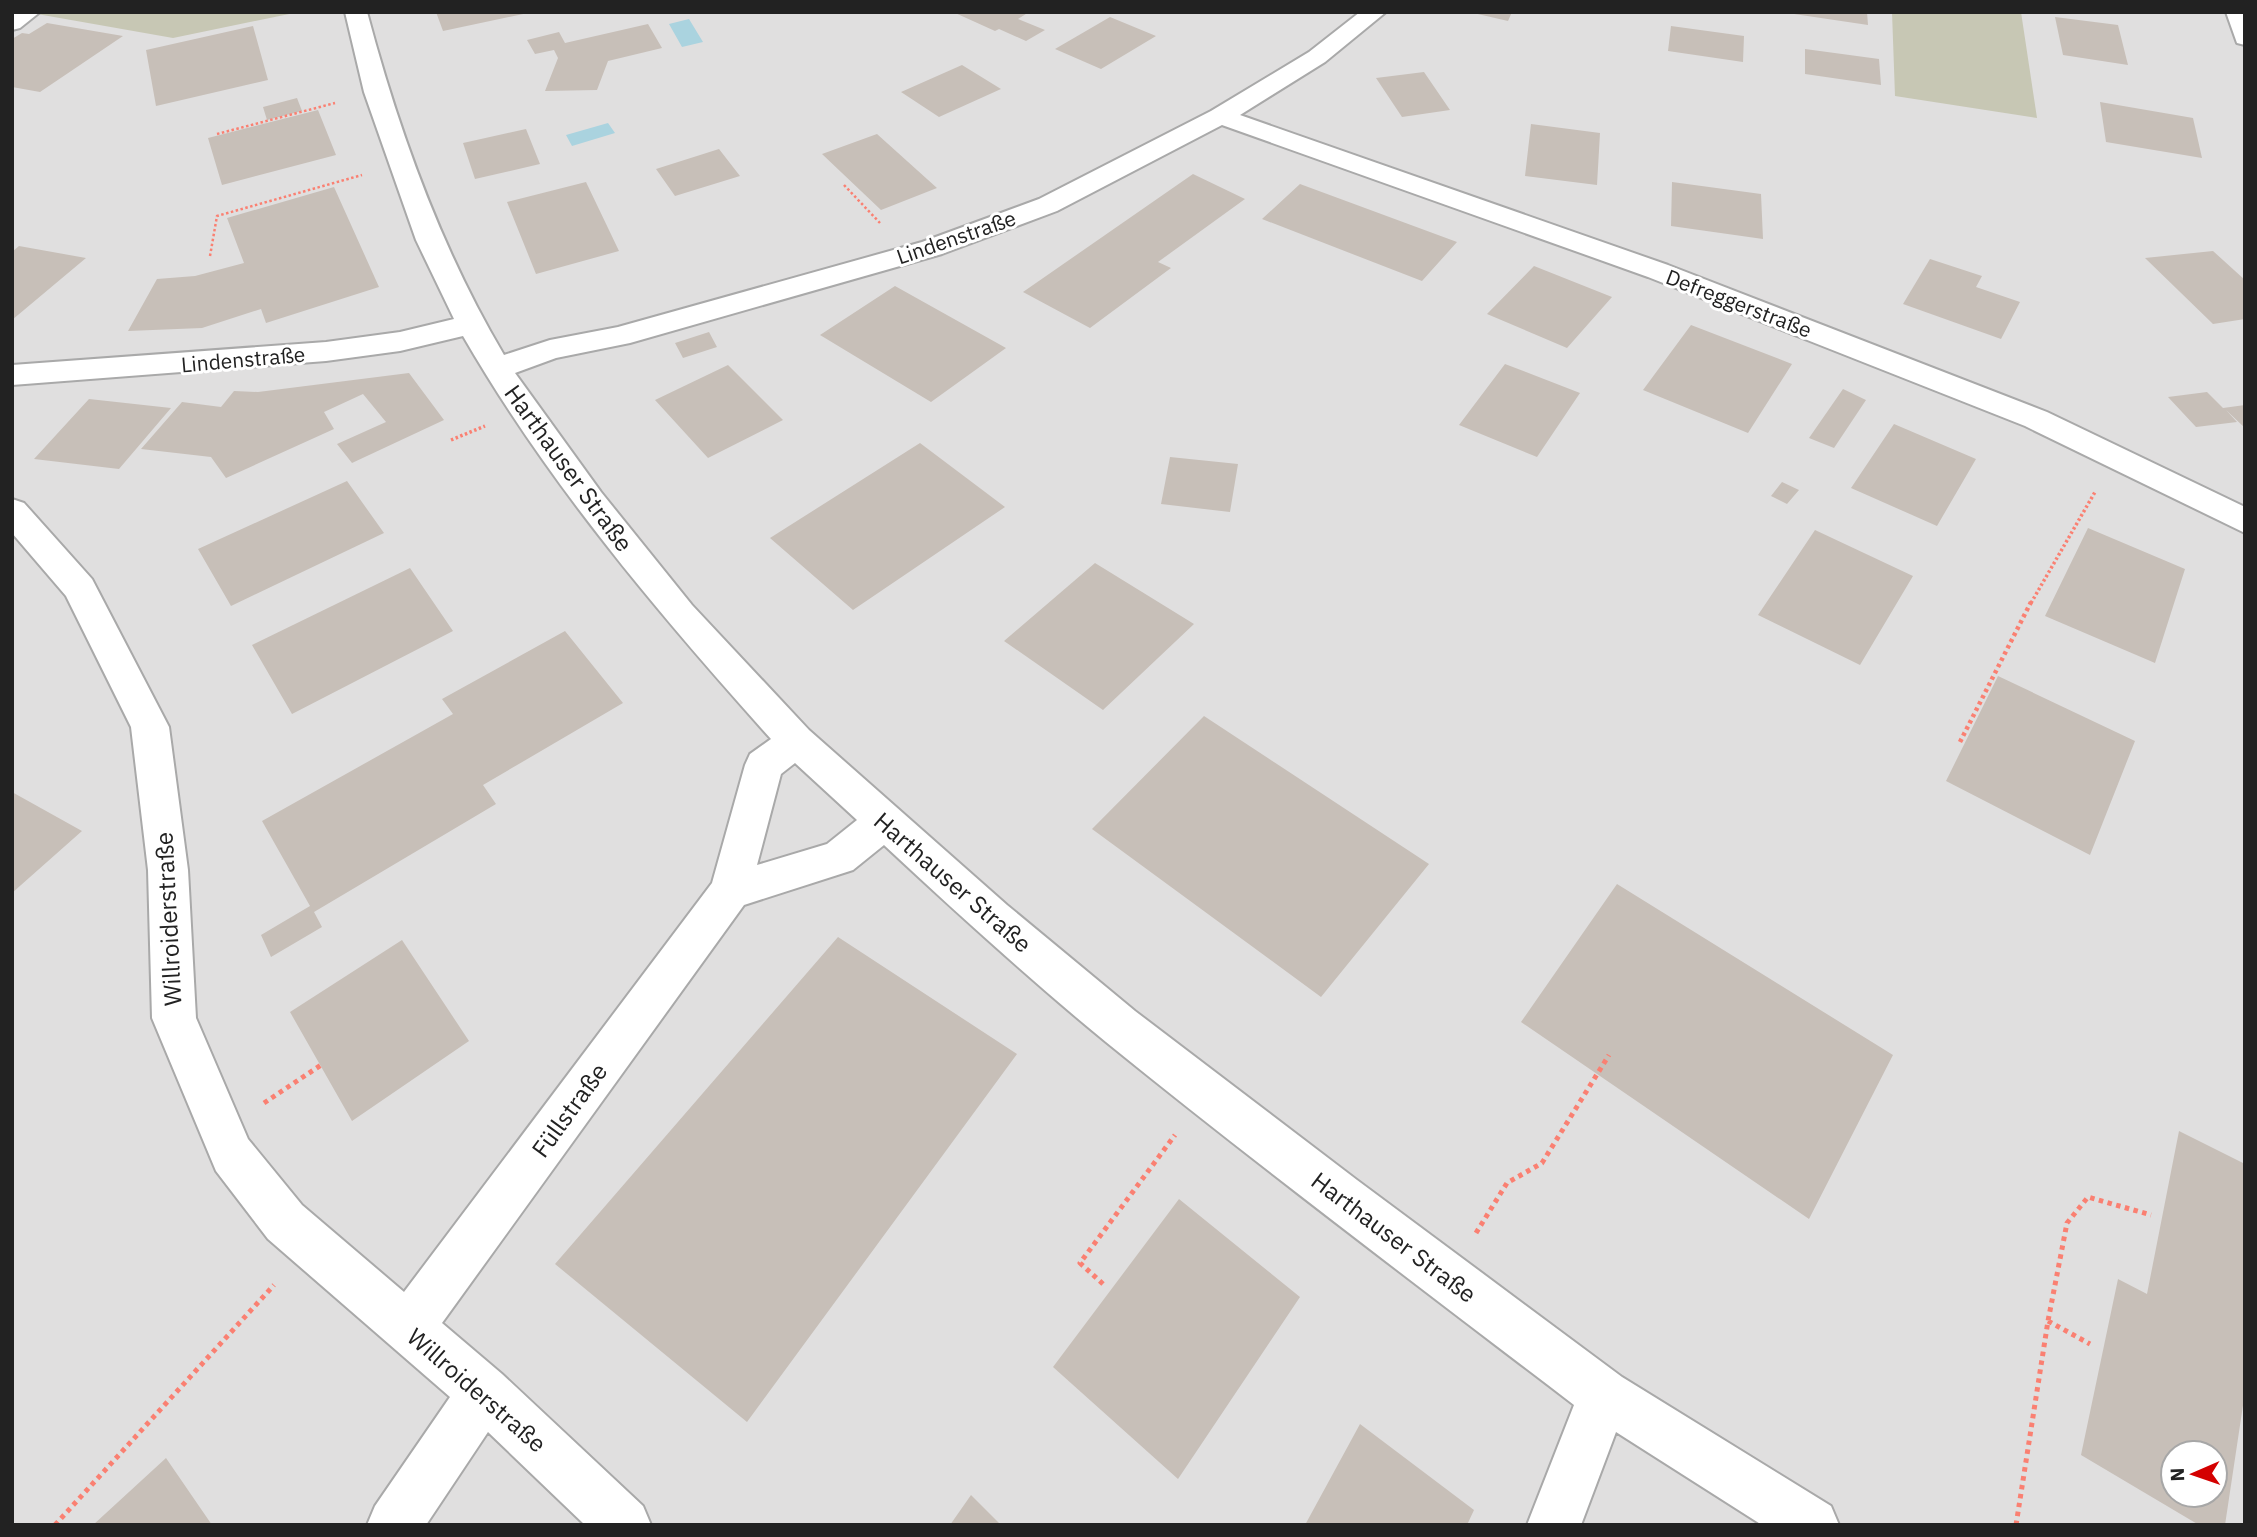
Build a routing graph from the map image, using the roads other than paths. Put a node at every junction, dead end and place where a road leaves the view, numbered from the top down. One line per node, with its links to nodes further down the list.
1 (29, 12): 5 (street)
2 (356, 12): 8 (street, Harthauser Straße)
3 (1375, 12): 7 (street, Lindenstraße)
4 (2236, 12): 6 (street)
5 (12, 23)
6 (2245, 38)
7 (1220, 116): 9 (street, Lindenstraße); 12 (street, Defreggerstraße)
8 (471, 324): 9 (street, Harthauser Straße); 10 (street, Lindenstraße)
9 (497, 368): 13 (street, Harthauser Straße)
10 (12, 375)
11 (12, 511): 16 (street, Willroiderstraße)
12 (2245, 521)
13 (796, 741): 14 (street, Harthauser Straße); 15 (street, Füllstraße)
14 (883, 822): 15 (street); 18 (street, Harthauser Straße)
15 (730, 891): 16 (street, Füllstraße)
16 (408, 1328): 17 (street, Willroiderstraße)
17 (484, 1392): 19 (street); 20 (street, Willroiderstraße)
18 (1604, 1395): 21 (street); 22 (street, Harthauser Straße)
19 (394, 1525)
20 (624, 1525)
21 (1554, 1525)
22 (1812, 1525)

